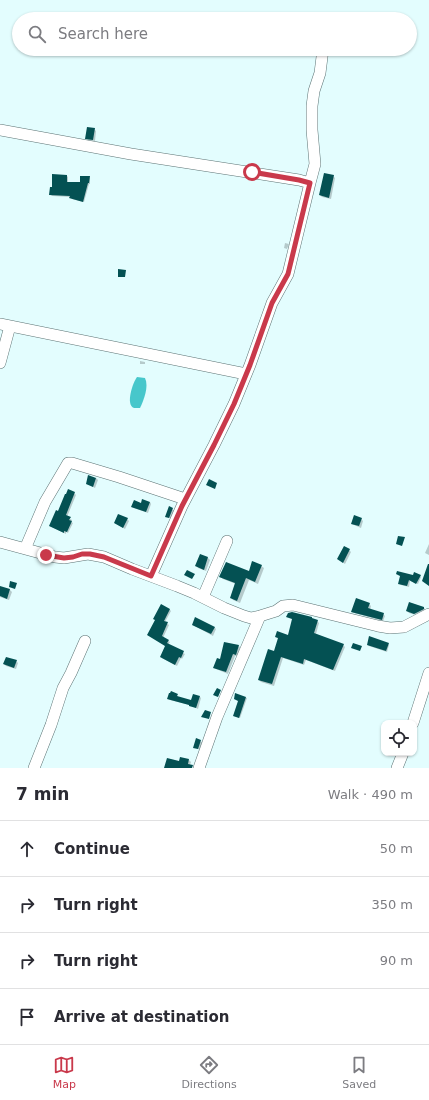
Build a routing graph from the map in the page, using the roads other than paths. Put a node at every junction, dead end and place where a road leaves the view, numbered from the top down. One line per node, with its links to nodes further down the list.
1 (322, 56): 3 (street)
2 (0, 130): 3 (street)
3 (310, 183): 6 (street)
4 (5, 325): 5 (street); 6 (street)
5 (0, 363)
6 (246, 374): 7 (street)
7 (185, 499): 10 (street); 11 (street)
8 (227, 541): 12 (street)
9 (0, 542): 10 (street)
10 (25, 549): 11 (street)
11 (151, 576): 12 (street)
12 (203, 598): 14 (street)
13 (429, 614): 14 (street)
14 (260, 616): 20 (street)
15 (85, 641): 19 (street)
16 (429, 673): 17 (street)
17 (415, 720)
18 (402, 756): 21 (street)
19 (34, 768)
20 (199, 768)
21 (397, 768)

